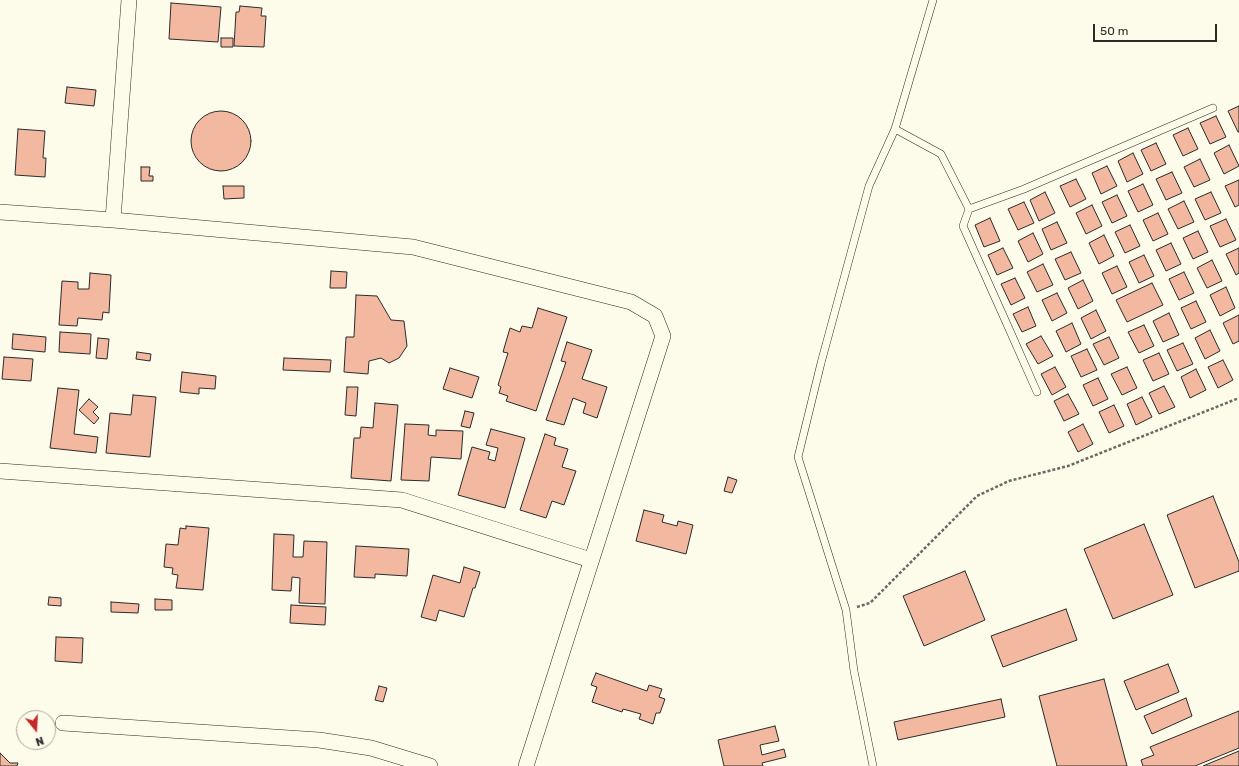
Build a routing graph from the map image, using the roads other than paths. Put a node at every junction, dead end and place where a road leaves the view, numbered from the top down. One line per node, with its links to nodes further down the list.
1 (129, 0): 7 (street)
2 (934, 0): 4 (lane)
3 (1213, 108): 5 (lane)
4 (895, 130): 5 (lane); 14 (lane)
5 (969, 209): 8 (lane)
6 (0, 212): 7 (street)
7 (113, 220): 10 (street)
8 (1037, 392)
9 (0, 471): 10 (street)
10 (591, 560): 13 (street)
11 (63, 723): 12 (street)
12 (430, 766)
13 (526, 766)
14 (873, 766)

